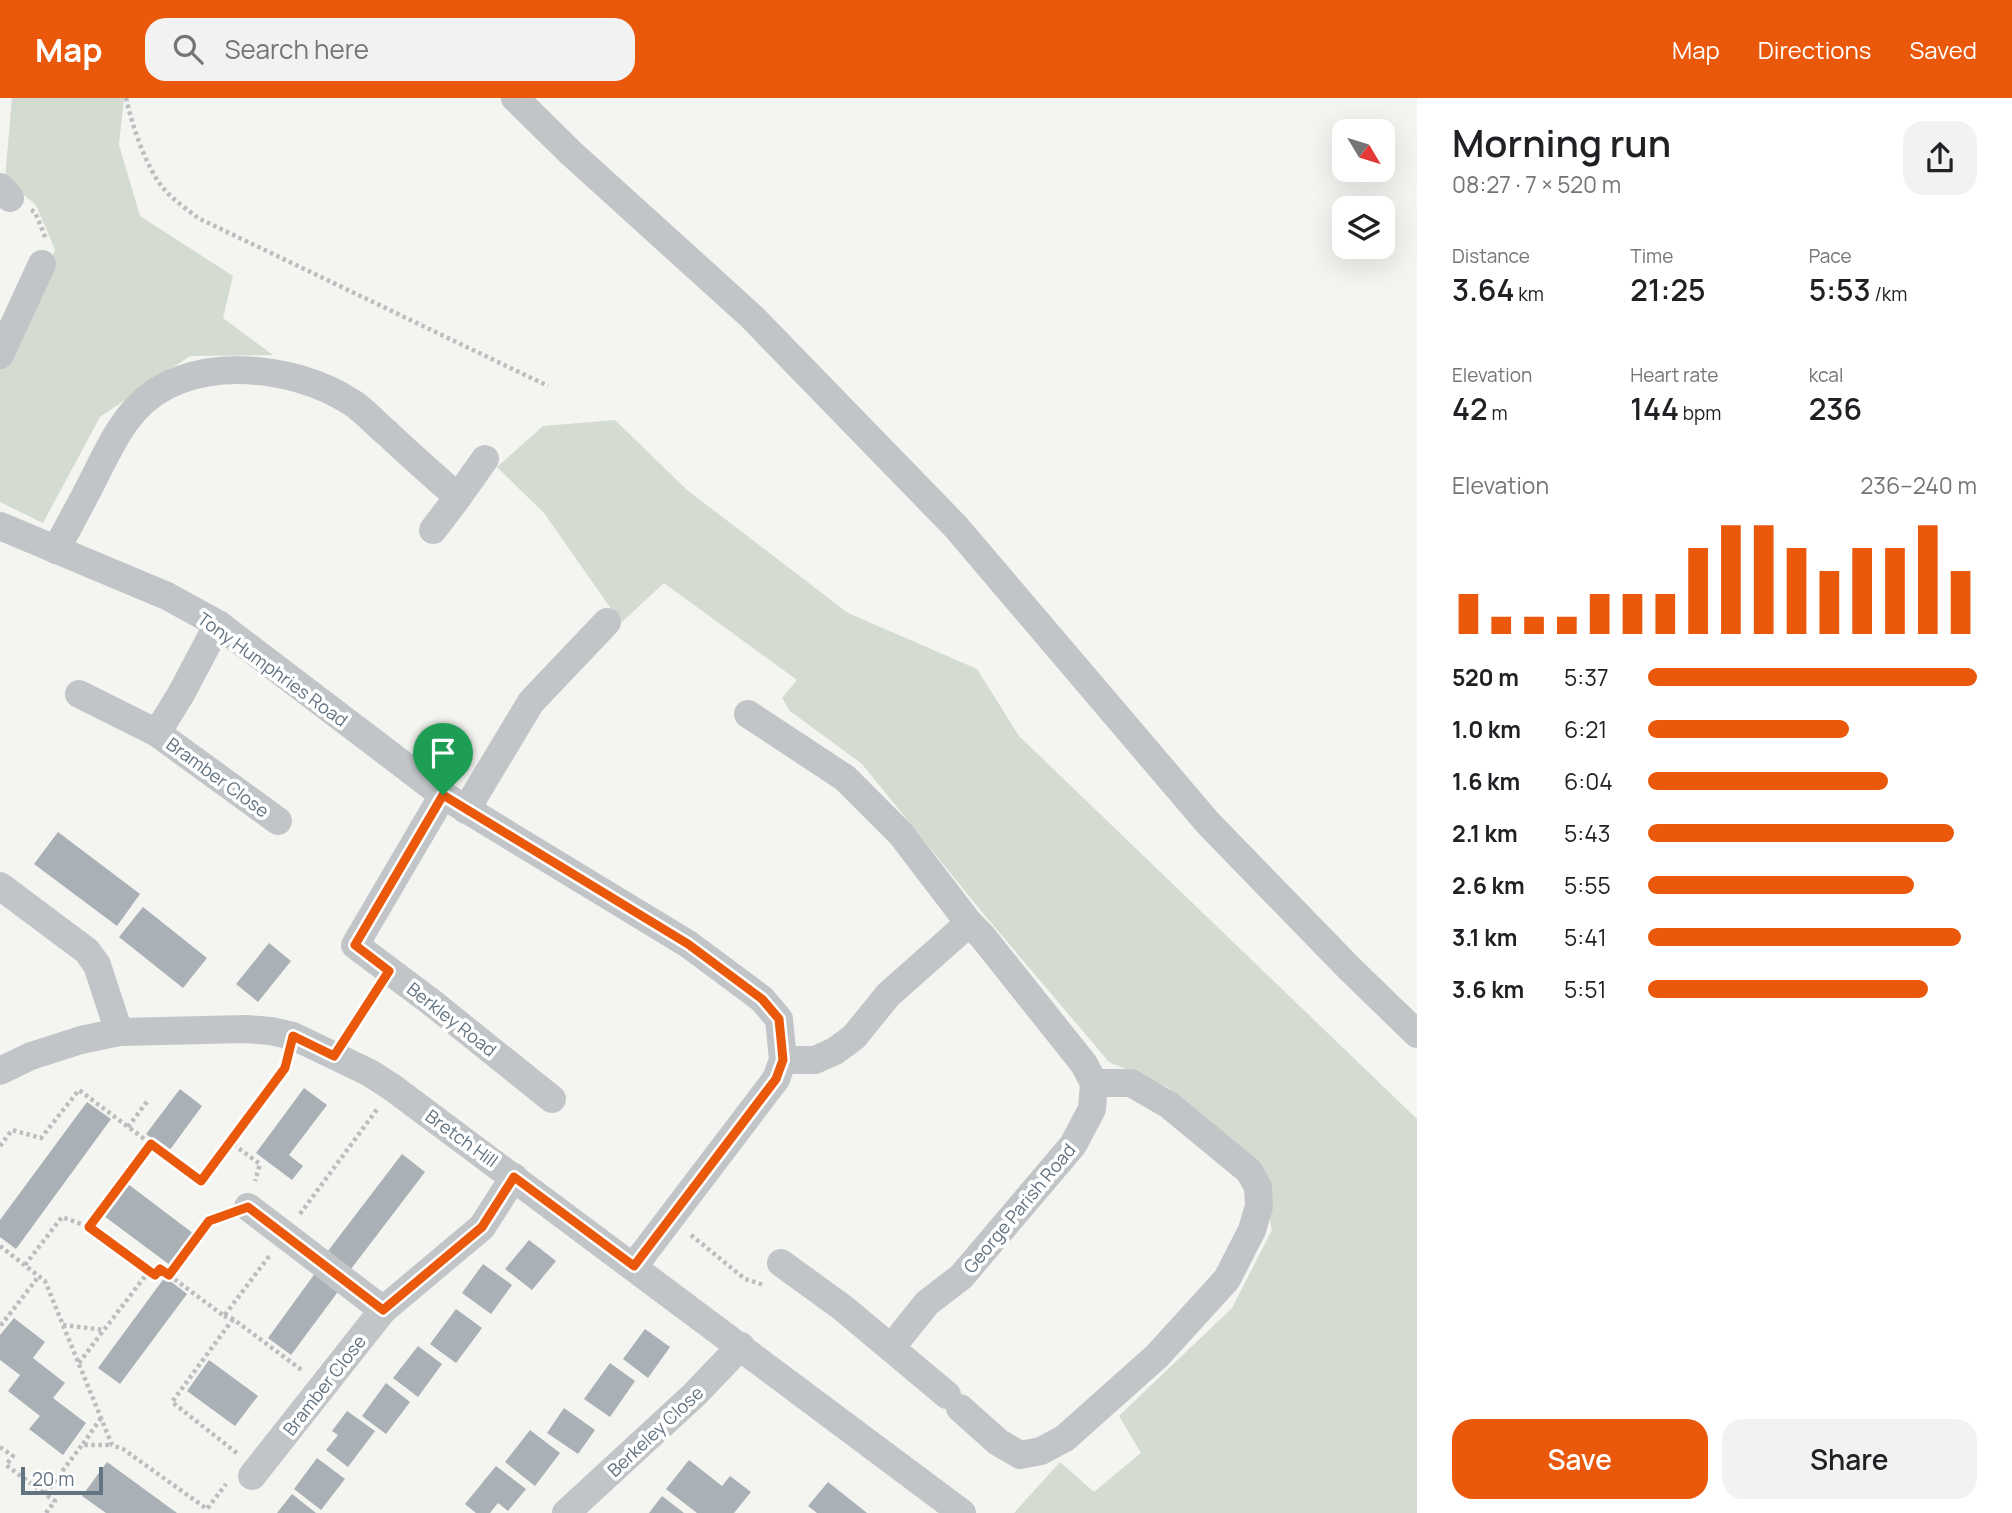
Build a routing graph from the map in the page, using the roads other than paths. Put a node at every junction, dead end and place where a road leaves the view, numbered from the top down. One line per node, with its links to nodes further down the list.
1 (515, 98): 19 (street)
2 (42, 264): 3 (street)
3 (0, 355)
4 (485, 459): 5 (street)
5 (458, 497): 7 (street); 8 (street)
6 (0, 526): 8 (street, Tony Humphries Road)
7 (433, 530)
8 (57, 550): 10 (street, Tony Humphries Road)
9 (607, 622): 14 (street)
10 (218, 624): 13 (street, Bramber Close); 14 (street, Tony Humphries Road)
11 (79, 694): 13 (street, Bramber Close)
12 (748, 714): 17 (street)
13 (157, 733): 15 (street, Bramber Close)
14 (454, 803): 20 (street, Tony Humphries Road); 23 (street, Berkley Road)
15 (278, 821)
16 (0, 886): 18 (street)
17 (969, 923): 20 (street); 22 (street)
18 (119, 1032): 21 (street, Bretch Hill); 24 (street, Bretch Hill)
19 (1417, 1034)
20 (783, 1060): 27 (street)
21 (0, 1071)
22 (1094, 1083): 30 (street, George Parish Road); 30 (street)
23 (552, 1098)
24 (514, 1177): 27 (street, Bretch Hill); 28 (street, Bramber Close)
25 (248, 1207): 28 (street)
26 (781, 1263): 30 (street)
27 (634, 1266): 29 (street, Bretch Hill)
28 (383, 1310): 31 (street, Bramber Close)
29 (741, 1346): 32 (street, Berkeley Close); 33 (street, Bretch Hill)
30 (891, 1348)
31 (252, 1476)
32 (566, 1513)
33 (962, 1513)

